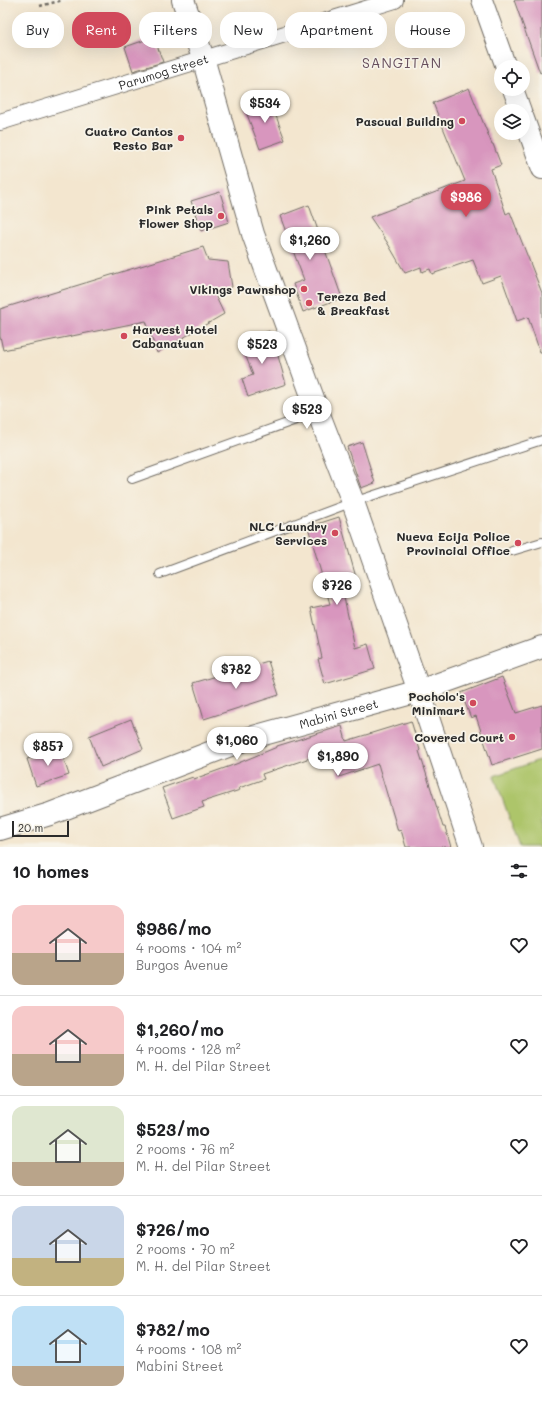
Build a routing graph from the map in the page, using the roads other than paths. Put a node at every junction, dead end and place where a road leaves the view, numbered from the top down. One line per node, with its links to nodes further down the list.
1 (183, 0): 5 (main road)
2 (395, 0): 4 (street, Parumog Street)
3 (482, 0): 6 (street)
4 (374, 3): 5 (street, Parumog Street)
5 (203, 58): 7 (street, Parumog Street); 10 (main road)
6 (503, 60)
7 (0, 122)
8 (530, 136): 9 (street)
9 (542, 169)
10 (318, 412): 12 (lane); 13 (main road)
11 (542, 440): 13 (lane)
12 (132, 479)
13 (353, 502): 16 (lane); 18 (main road)
14 (542, 542): 15 (lane)
15 (512, 551)
16 (160, 574)
17 (542, 647): 18 (main road, Mabini Street)
18 (419, 691): 19 (main road, Mabini Street); 20 (main road)
19 (0, 830)
20 (471, 847)

